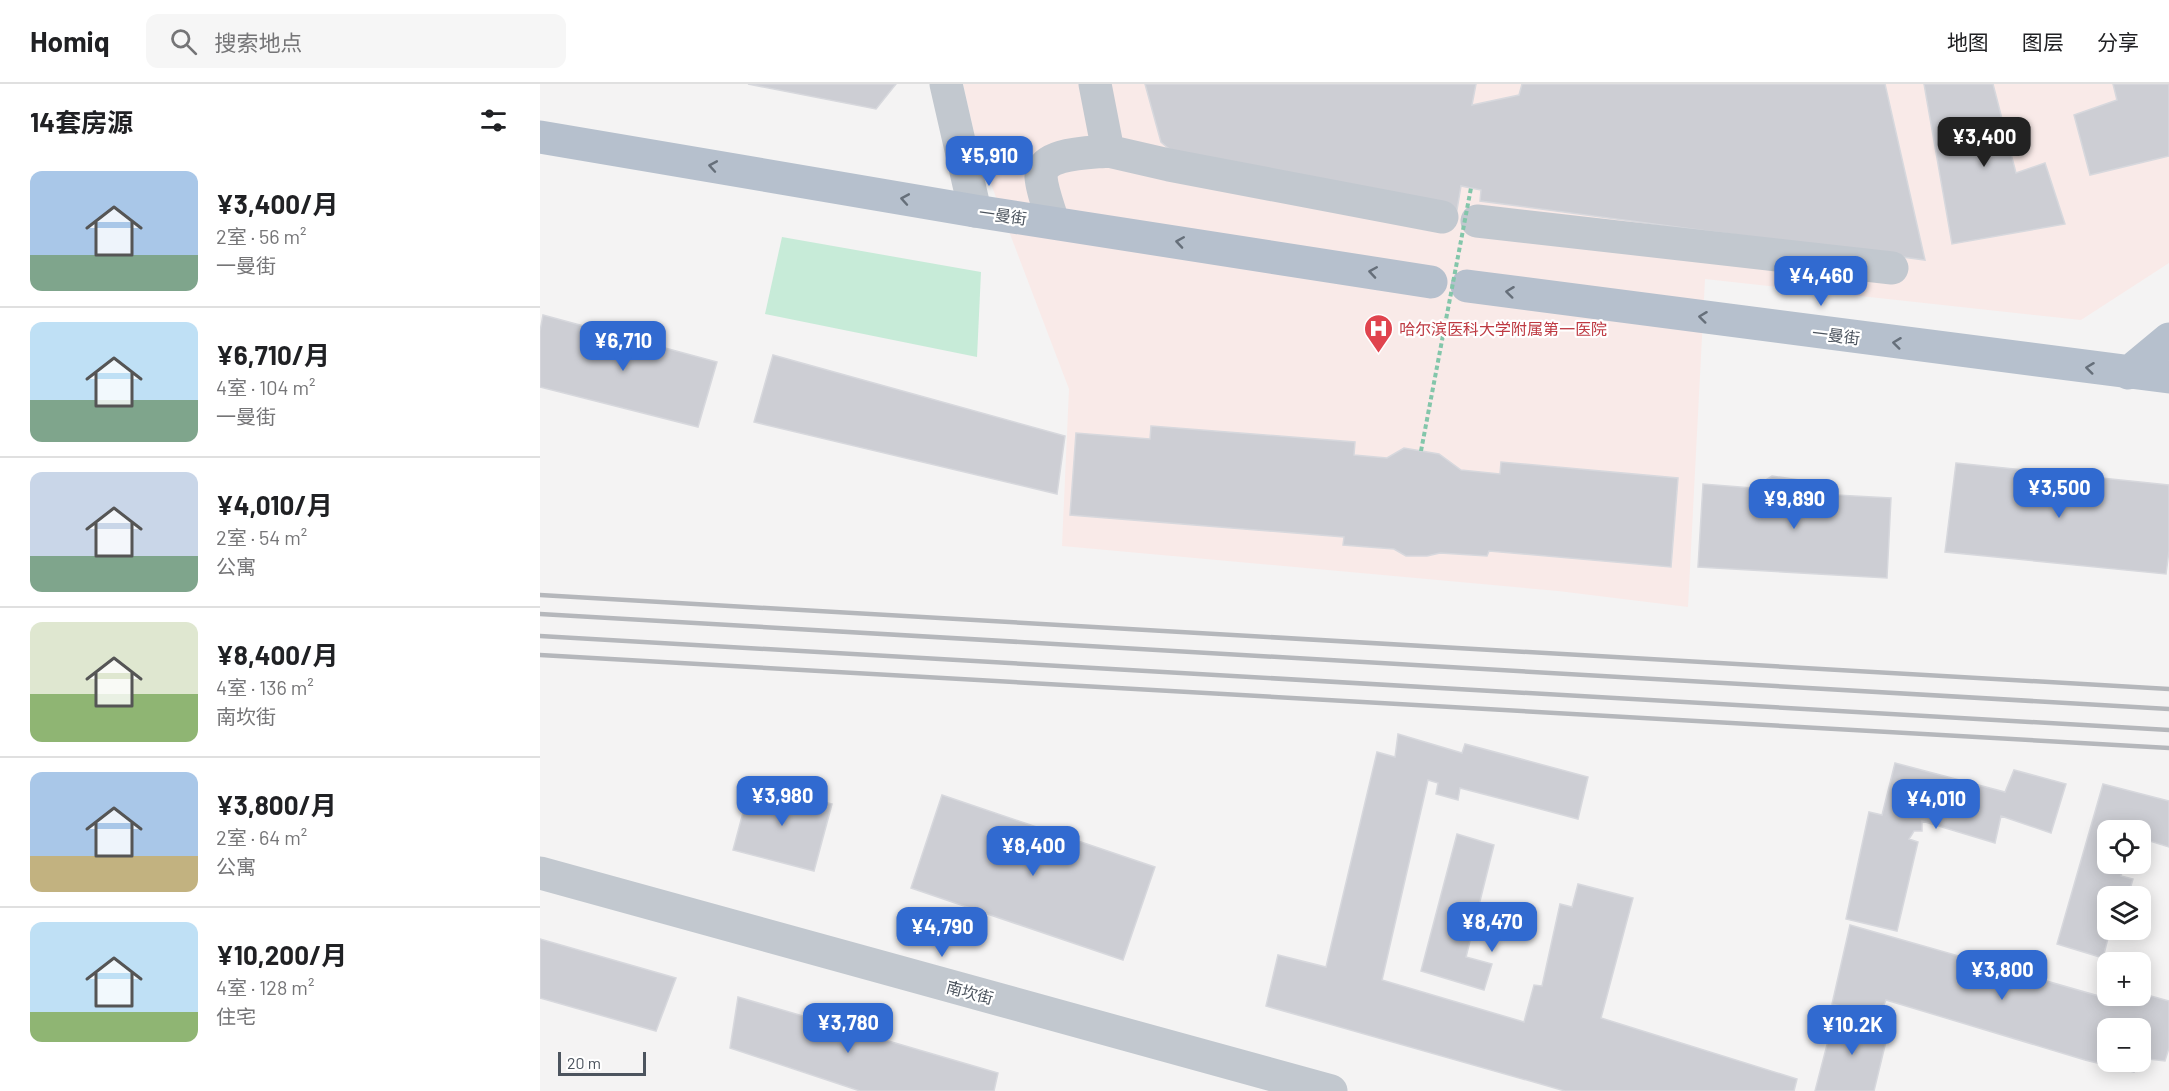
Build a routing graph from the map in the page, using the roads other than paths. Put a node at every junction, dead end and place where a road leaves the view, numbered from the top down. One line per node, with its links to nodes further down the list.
1 (946, 84): 5 (street)
2 (1095, 84): 4 (street)
3 (540, 137): 5 (main road, 一曼街, one-way to 3)
4 (1108, 151): 6 (street); 8 (street)
5 (975, 211): 8 (main road, 一曼街)
6 (1442, 217)
7 (1477, 221): 9 (street)
8 (1053, 222): 10 (main road, 一曼街, one-way to 8)
9 (1892, 268)
10 (1431, 282)
11 (1467, 286): 13 (main road, 一曼街, one-way to 11)
12 (2169, 339): 13 (main road)
13 (2155, 372)
14 (540, 873): 15 (street, 南坎街)
15 (1331, 1091)

